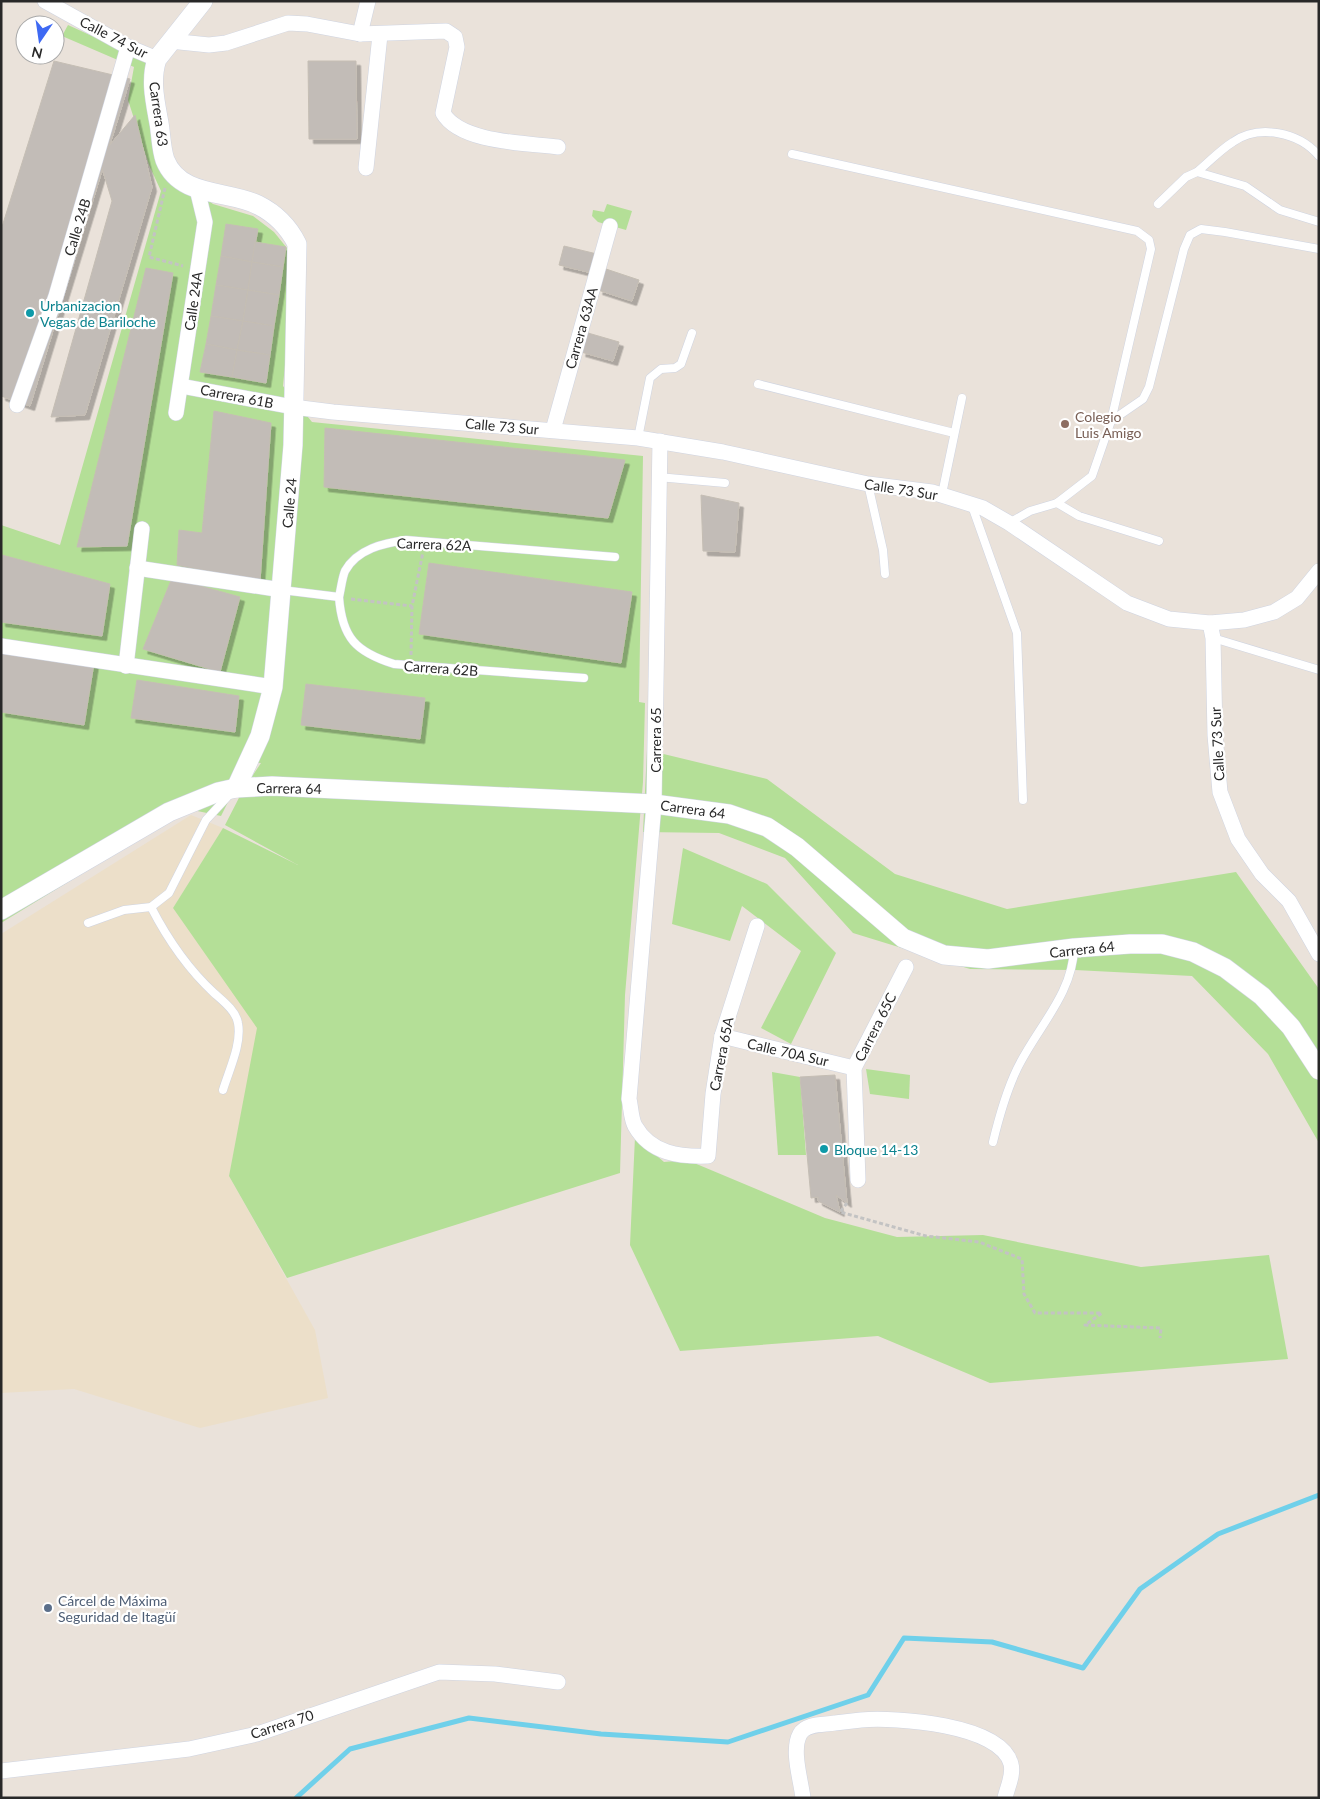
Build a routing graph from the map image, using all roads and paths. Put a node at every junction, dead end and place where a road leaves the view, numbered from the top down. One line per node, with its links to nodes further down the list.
1 (45, 1): 7 (street, Calle 74 Sur)
2 (203, 1): 6 (street)
3 (368, 1): 4 (street)
4 (360, 34): 5 (street); 6 (street)
5 (380, 34): 9 (street); 12 (street)
6 (170, 40): 8 (street)
7 (128, 47): 8 (street, Calle 74 Sur); 24 (street, Calle 24B)
8 (156, 59): 14 (street, Carrera 63)
9 (558, 147)
10 (792, 154): 27 (lane)
11 (1319, 156): 13 (lane)
12 (366, 168)
13 (1197, 172): 15 (lane); 17 (lane)
14 (197, 189): 16 (street, Carrera 63); 22 (street, Calle 24A)
15 (1158, 204)
16 (278, 217): 25 (street, Calle 24)
17 (1319, 222)
18 (610, 226): 28 (street, Carrera 63AA)
19 (1319, 249): 27 (lane)
20 (692, 333): 30 (lane)
21 (758, 384): 29 (lane)
22 (182, 386): 25 (street, Carrera 61B); 26 (street, Calle 24A)
23 (962, 398): 29 (lane)
24 (16, 405)
25 (293, 407): 28 (street, Calle 73 Sur); 46 (street, Calle 24)
26 (176, 413)
27 (1111, 421): 37 (lane)
28 (553, 430): 30 (street, Calle 73 Sur)
29 (954, 433): 35 (lane)
30 (638, 438): 31 (street, Calle 73 Sur)
31 (660, 441): 32 (street, Carrera 65); 34 (street, Calle 73 Sur)
32 (658, 477): 33 (lane); 59 (street, Carrera 65)
33 (724, 483)
34 (868, 484): 35 (street, Calle 73 Sur); 45 (lane)
35 (942, 494): 36 (street, Calle 73 Sur)
36 (971, 504): 38 (street, Calle 73 Sur); 58 (lane)
37 (1057, 504): 38 (lane); 40 (lane)
38 (1009, 523): 50 (street, Calle 73 Sur)
39 (142, 529): 43 (street)
40 (1159, 541)
41 (426, 542): 42 (lane, Carrera 62A); 47 (lane, Carrera 62A); 49 (path)
42 (615, 557)
43 (137, 568): 46 (street); 52 (street)
44 (1319, 571): 50 (street)
45 (885, 574)
46 (282, 590): 47 (lane); 56 (street, Calle 24)
47 (339, 597): 53 (lane, Carrera 62B)
48 (353, 600): 49 (path)
49 (412, 606): 53 (path)
50 (1212, 630): 54 (lane); 65 (street, Calle 73 Sur)
51 (1, 646): 52 (street)
52 (126, 666): 56 (street)
53 (412, 666): 55 (lane, Carrera 62B)
54 (1319, 670)
55 (584, 678)
56 (273, 687): 57 (street, Calle 24)
57 (236, 788): 59 (street, Carrera 64); 60 (lane); 61 (street, Carrera 64)
58 (1023, 800)
59 (654, 804): 64 (street, Carrera 64); 72 (street, Carrera 65)
60 (151, 907): 62 (lane); 70 (lane)
61 (1, 910)
62 (88, 923)
63 (757, 926): 67 (street, Carrera 65A)
64 (1074, 948): 69 (street, Carrera 64); 71 (lane)
65 (1319, 954)
66 (906, 968): 68 (street, Carrera 65C)
67 (722, 1036): 68 (street, Calle 70A Sur); 72 (street, Carrera 65A)
68 (854, 1068): 73 (street, Carrera 65C)
69 (1319, 1070)
70 (223, 1090)
71 (993, 1142)
72 (708, 1156)
73 (858, 1180)
74 (847, 1202): 75 (path)
75 (1160, 1338)
76 (558, 1682): 77 (street, Carrera 70)
77 (1, 1771)
78 (803, 1798): 79 (street)
79 (1005, 1798)

